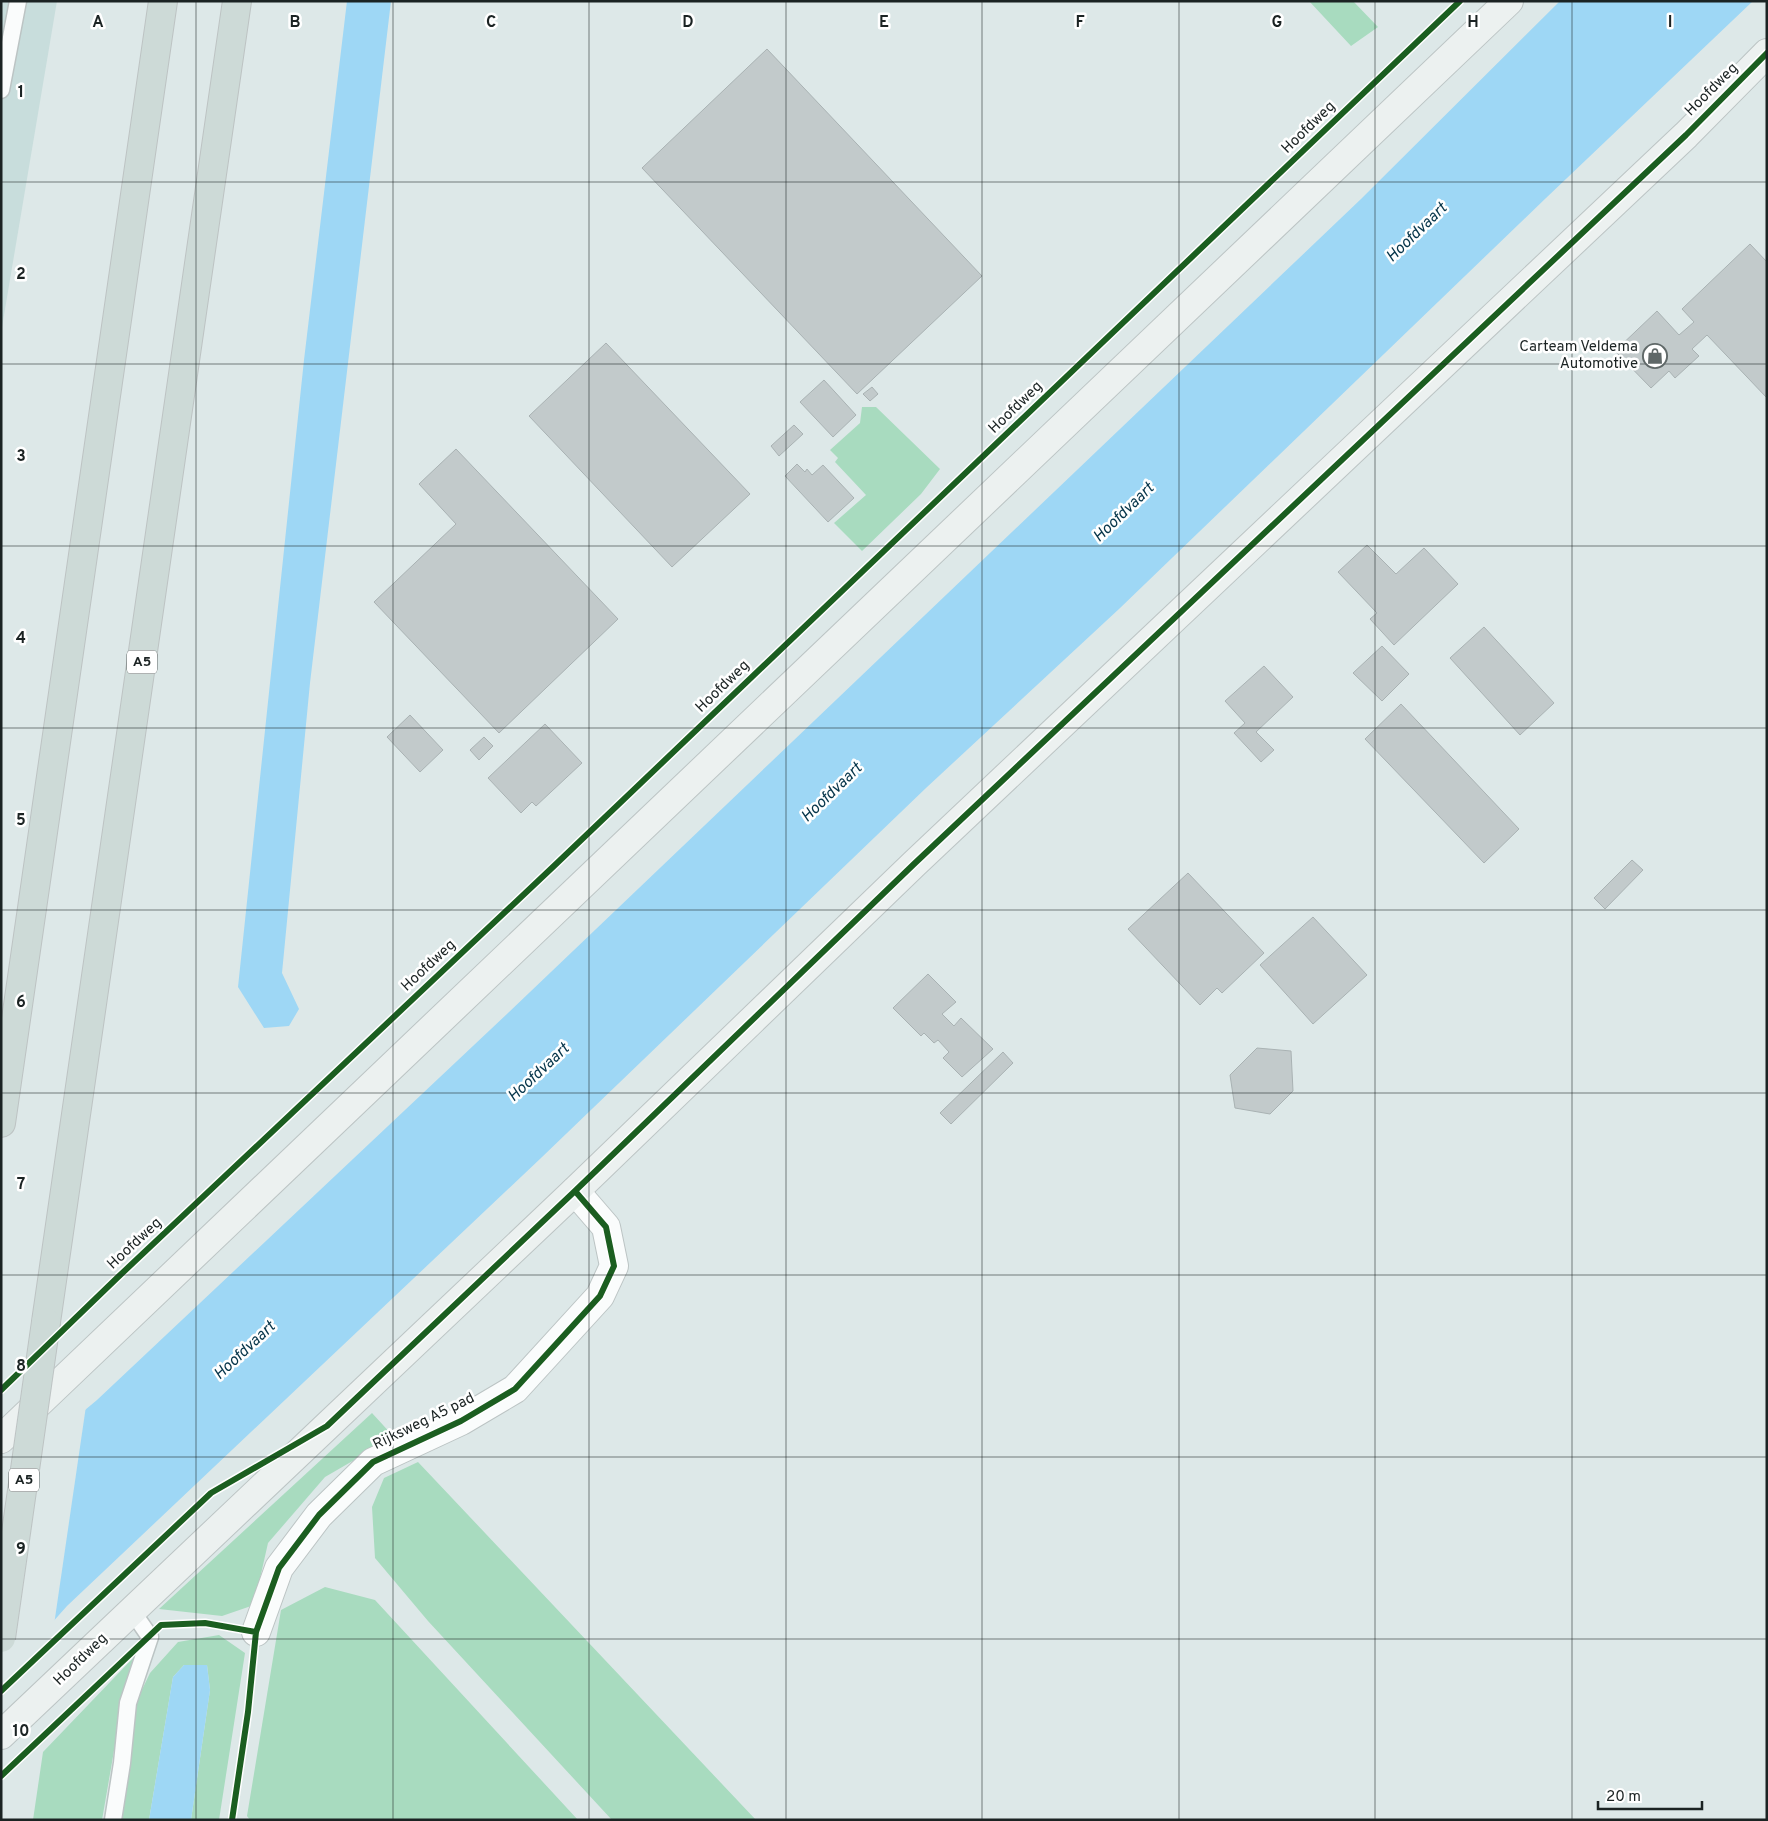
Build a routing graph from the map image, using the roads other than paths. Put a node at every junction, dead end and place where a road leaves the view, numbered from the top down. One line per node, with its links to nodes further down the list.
1 (18, 1): 6 (lane)
2 (163, 1): 7 (highway)
3 (237, 1): 12 (highway, A5, bridge)
4 (1509, 1): 9 (street)
5 (1767, 53): 8 (street, Hoofdweg)
6 (1, 90)
7 (1, 1124)
8 (575, 1190): 10 (street, Hoofdweg); 11 (street, Rijksweg A5 pad)
9 (1, 1439)
10 (132, 1611): 13 (street, Hoofdweg); 14 (lane)
11 (256, 1632)
12 (1, 1638)
13 (1, 1735)
14 (113, 1820)

